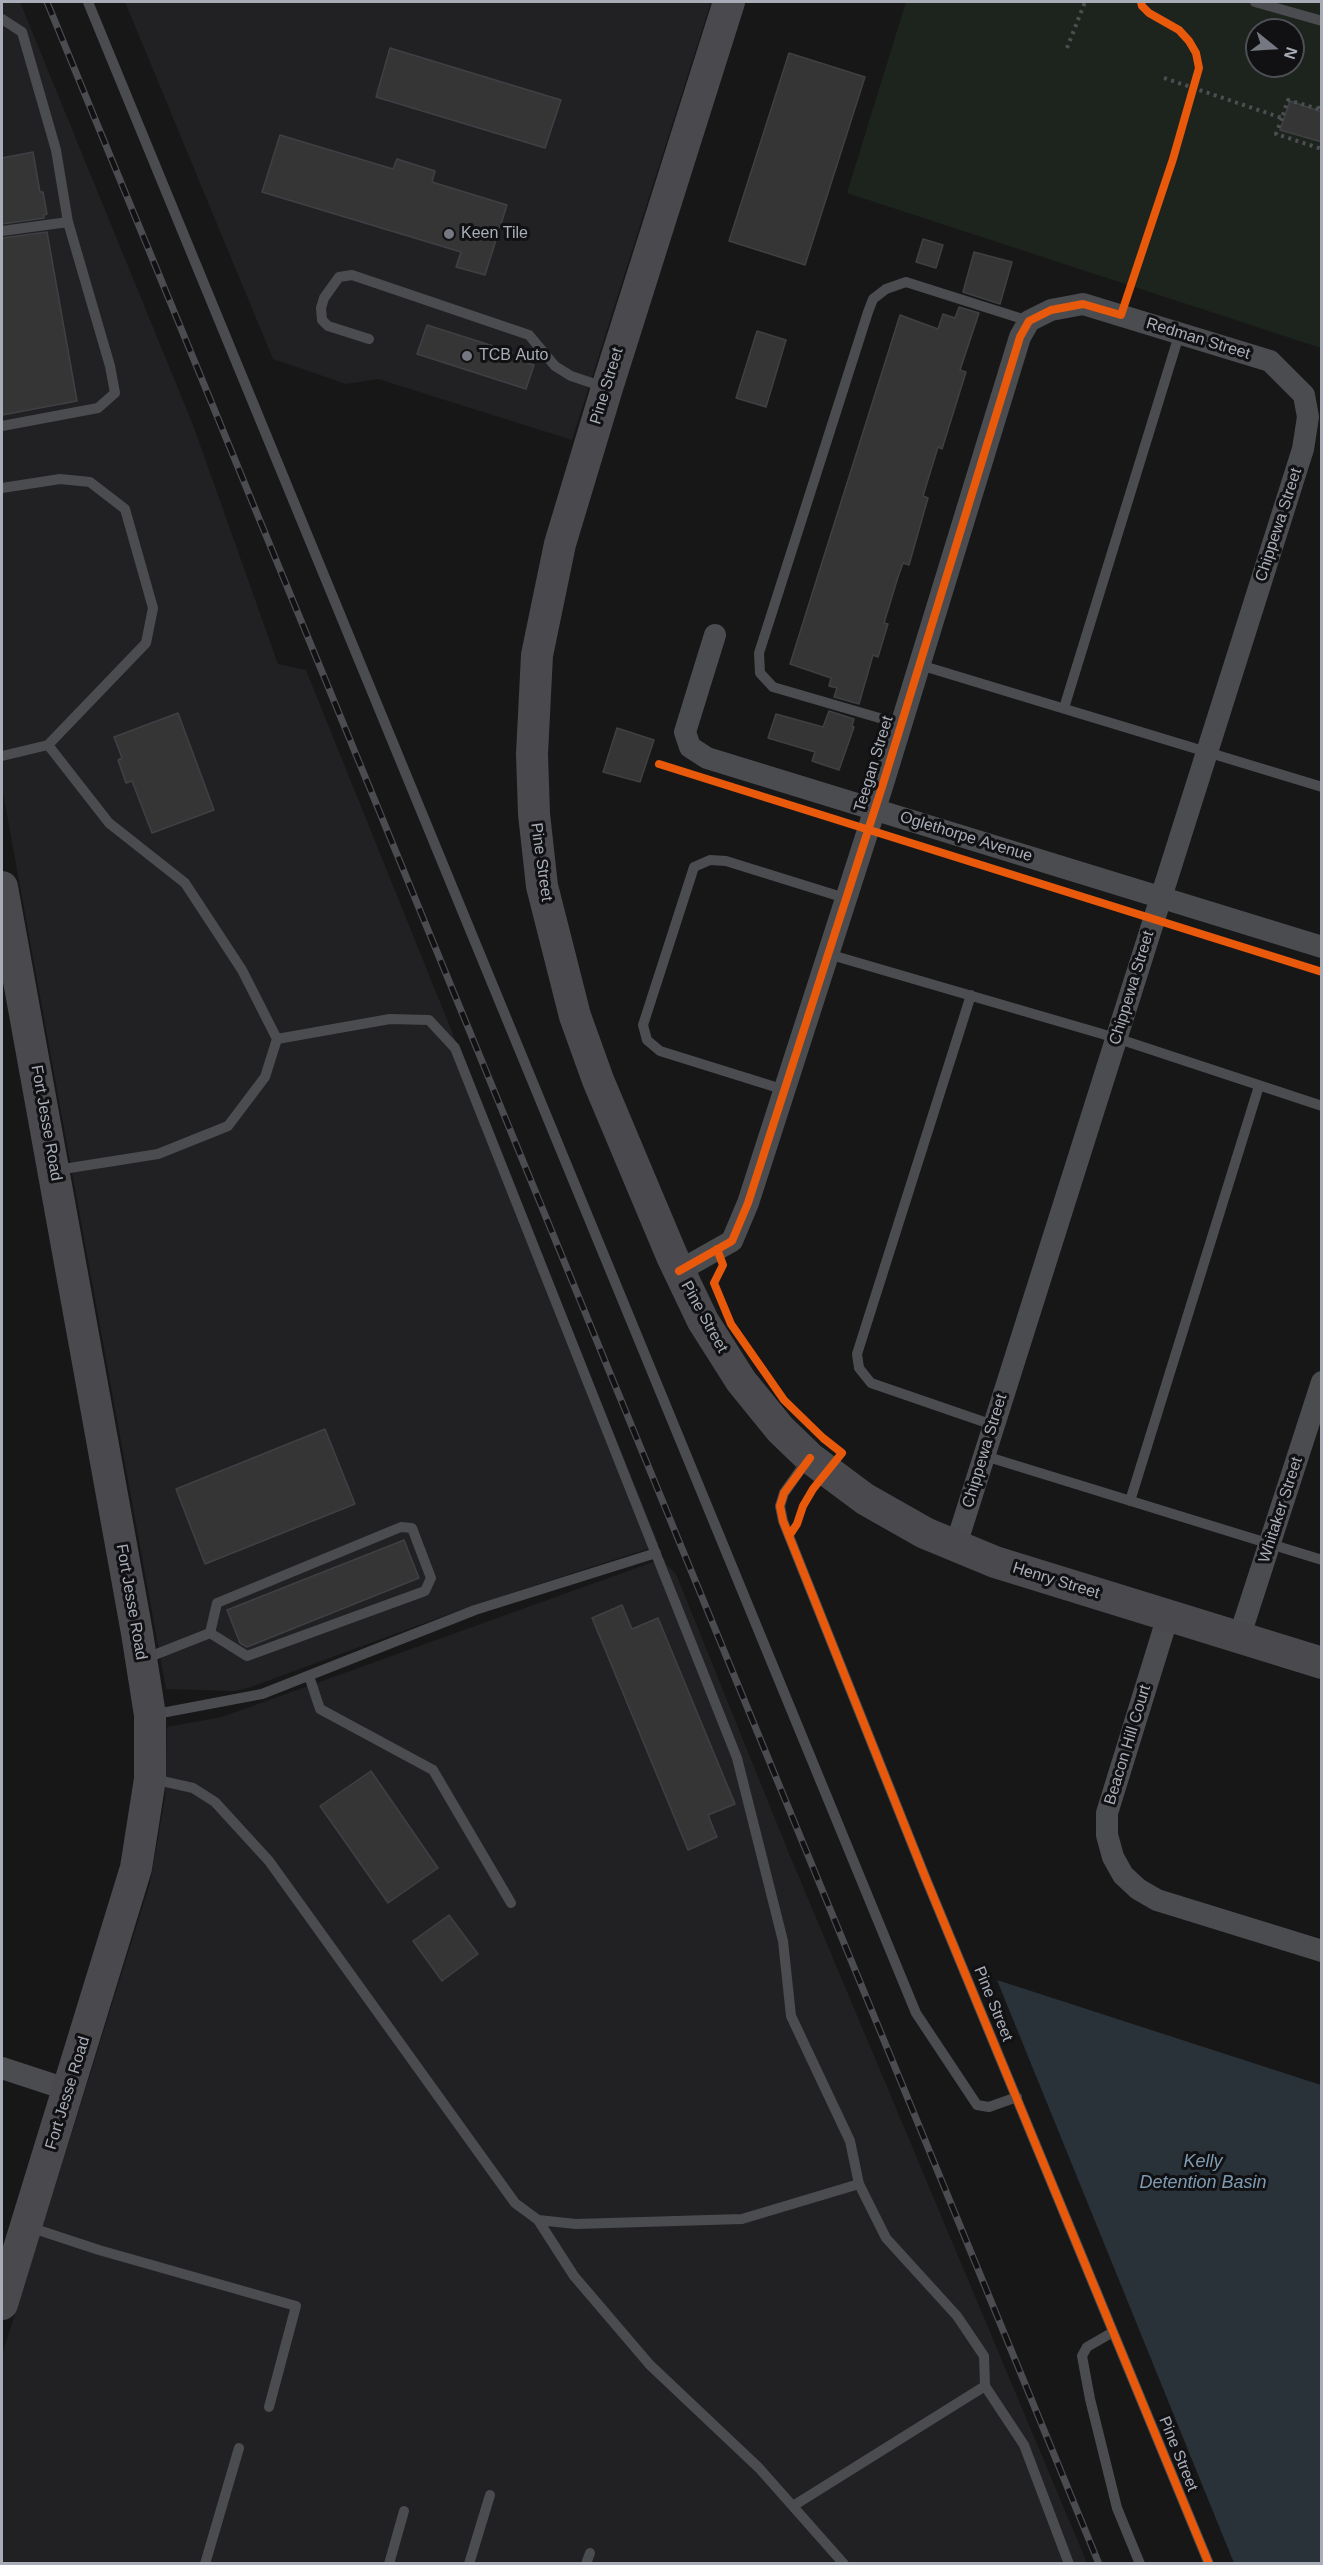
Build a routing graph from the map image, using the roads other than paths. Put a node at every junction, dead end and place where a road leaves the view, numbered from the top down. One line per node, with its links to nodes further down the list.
1 (88, 2): 59 (lane)
2 (729, 2): 11 (street, Pine Street)
3 (1255, 2): 5 (lane)
4 (2, 19): 6 (lane)
5 (1322, 21)
6 (68, 222): 7 (lane); 14 (lane)
7 (2, 231)
8 (1025, 329): 9 (street, Redman Street); 17 (street, Teegan Street); 19 (lane)
9 (1180, 332): 12 (street, Redman Street); 18 (lane)
10 (369, 339): 11 (lane)
11 (607, 388): 37 (street, Pine Street)
12 (1304, 394): 13 (street, Chippewa Street)
13 (1315, 418): 21 (street, Chippewa Street)
14 (2, 426)
15 (2, 488): 20 (lane)
16 (715, 635): 24 (street, Oglethorpe Avenue)
17 (920, 665): 18 (lane); 19 (street, Teegan Street)
18 (1064, 708): 21 (lane)
19 (900, 723): 24 (street, Teegan Street)
20 (48, 745): 22 (lane); 32 (lane)
21 (1208, 751): 23 (lane); 27 (street, Chippewa Street)
22 (2, 756)
23 (1322, 787)
24 (875, 808): 26 (street, Teegan Street); 27 (street, Oglethorpe Avenue)
25 (2, 887): 36 (street, Fort Jesse Road)
26 (846, 898): 29 (street, Teegan Street); 34 (lane)
27 (1160, 898): 28 (street, Oglethorpe Avenue); 31 (street, Chippewa Street)
28 (1322, 947)
29 (828, 954): 30 (lane); 34 (street, Teegan Street)
30 (971, 995): 31 (lane); 39 (lane)
31 (1116, 1038): 33 (lane); 39 (street, Chippewa Street)
32 (277, 1039): 36 (lane); 45 (lane)
33 (1259, 1086): 35 (lane); 42 (lane)
34 (785, 1090): 37 (street, Teegan Street)
35 (1322, 1106)
36 (54, 1171): 50 (street, Fort Jesse Road)
37 (679, 1271): 41 (street, Pine Street)
38 (1322, 1382): 44 (street, Whitaker Street)
39 (993, 1425): 40 (street, Chippewa Street)
40 (985, 1456): 42 (lane); 43 (street, Chippewa Street)
41 (810, 1458): 43 (street, Henry Street); 59 (lane, Pine Street)
42 (1130, 1501): 44 (lane)
43 (956, 1545): 47 (street, Henry Street)
44 (1270, 1545): 46 (lane); 49 (street, Whitaker Street)
45 (656, 1553): 52 (lane); 60 (lane)
46 (1322, 1560)
47 (1168, 1616): 49 (street, Henry Street); 56 (street, Beacon Hill Court)
48 (210, 1633): 48 (lane); 50 (lane)
49 (1239, 1638): 51 (street, Henry Street)
50 (141, 1661): 53 (street, Fort Jesse Road)
51 (1322, 1663)
52 (309, 1676): 53 (lane); 55 (lane)
53 (150, 1715): 54 (street, Fort Jesse Road)
54 (150, 1779): 58 (street, Fort Jesse Road); 61 (lane)
55 (512, 1903)
56 (1322, 1951)
57 (2, 2068): 58 (street)
58 (69, 2090): 62 (street, Fort Jesse Road)
59 (1017, 2097): 64 (lane, Pine Street)
60 (859, 2184): 61 (lane); 65 (lane)
61 (538, 2220): 69 (lane)
62 (26, 2226): 63 (street, Fort Jesse Road); 66 (lane)
63 (2, 2304)
64 (1113, 2332): 76 (lane); 77 (lane, Pine Street)
65 (985, 2386): 69 (lane); 75 (lane)
66 (268, 2407)
67 (239, 2448): 71 (lane)
68 (490, 2495): 73 (lane)
69 (793, 2506): 74 (lane)
70 (404, 2511): 72 (lane)
71 (204, 2564)
72 (389, 2564)
73 (469, 2564)
74 (844, 2564)
75 (1069, 2564)
76 (1140, 2564)
77 (1209, 2564)

